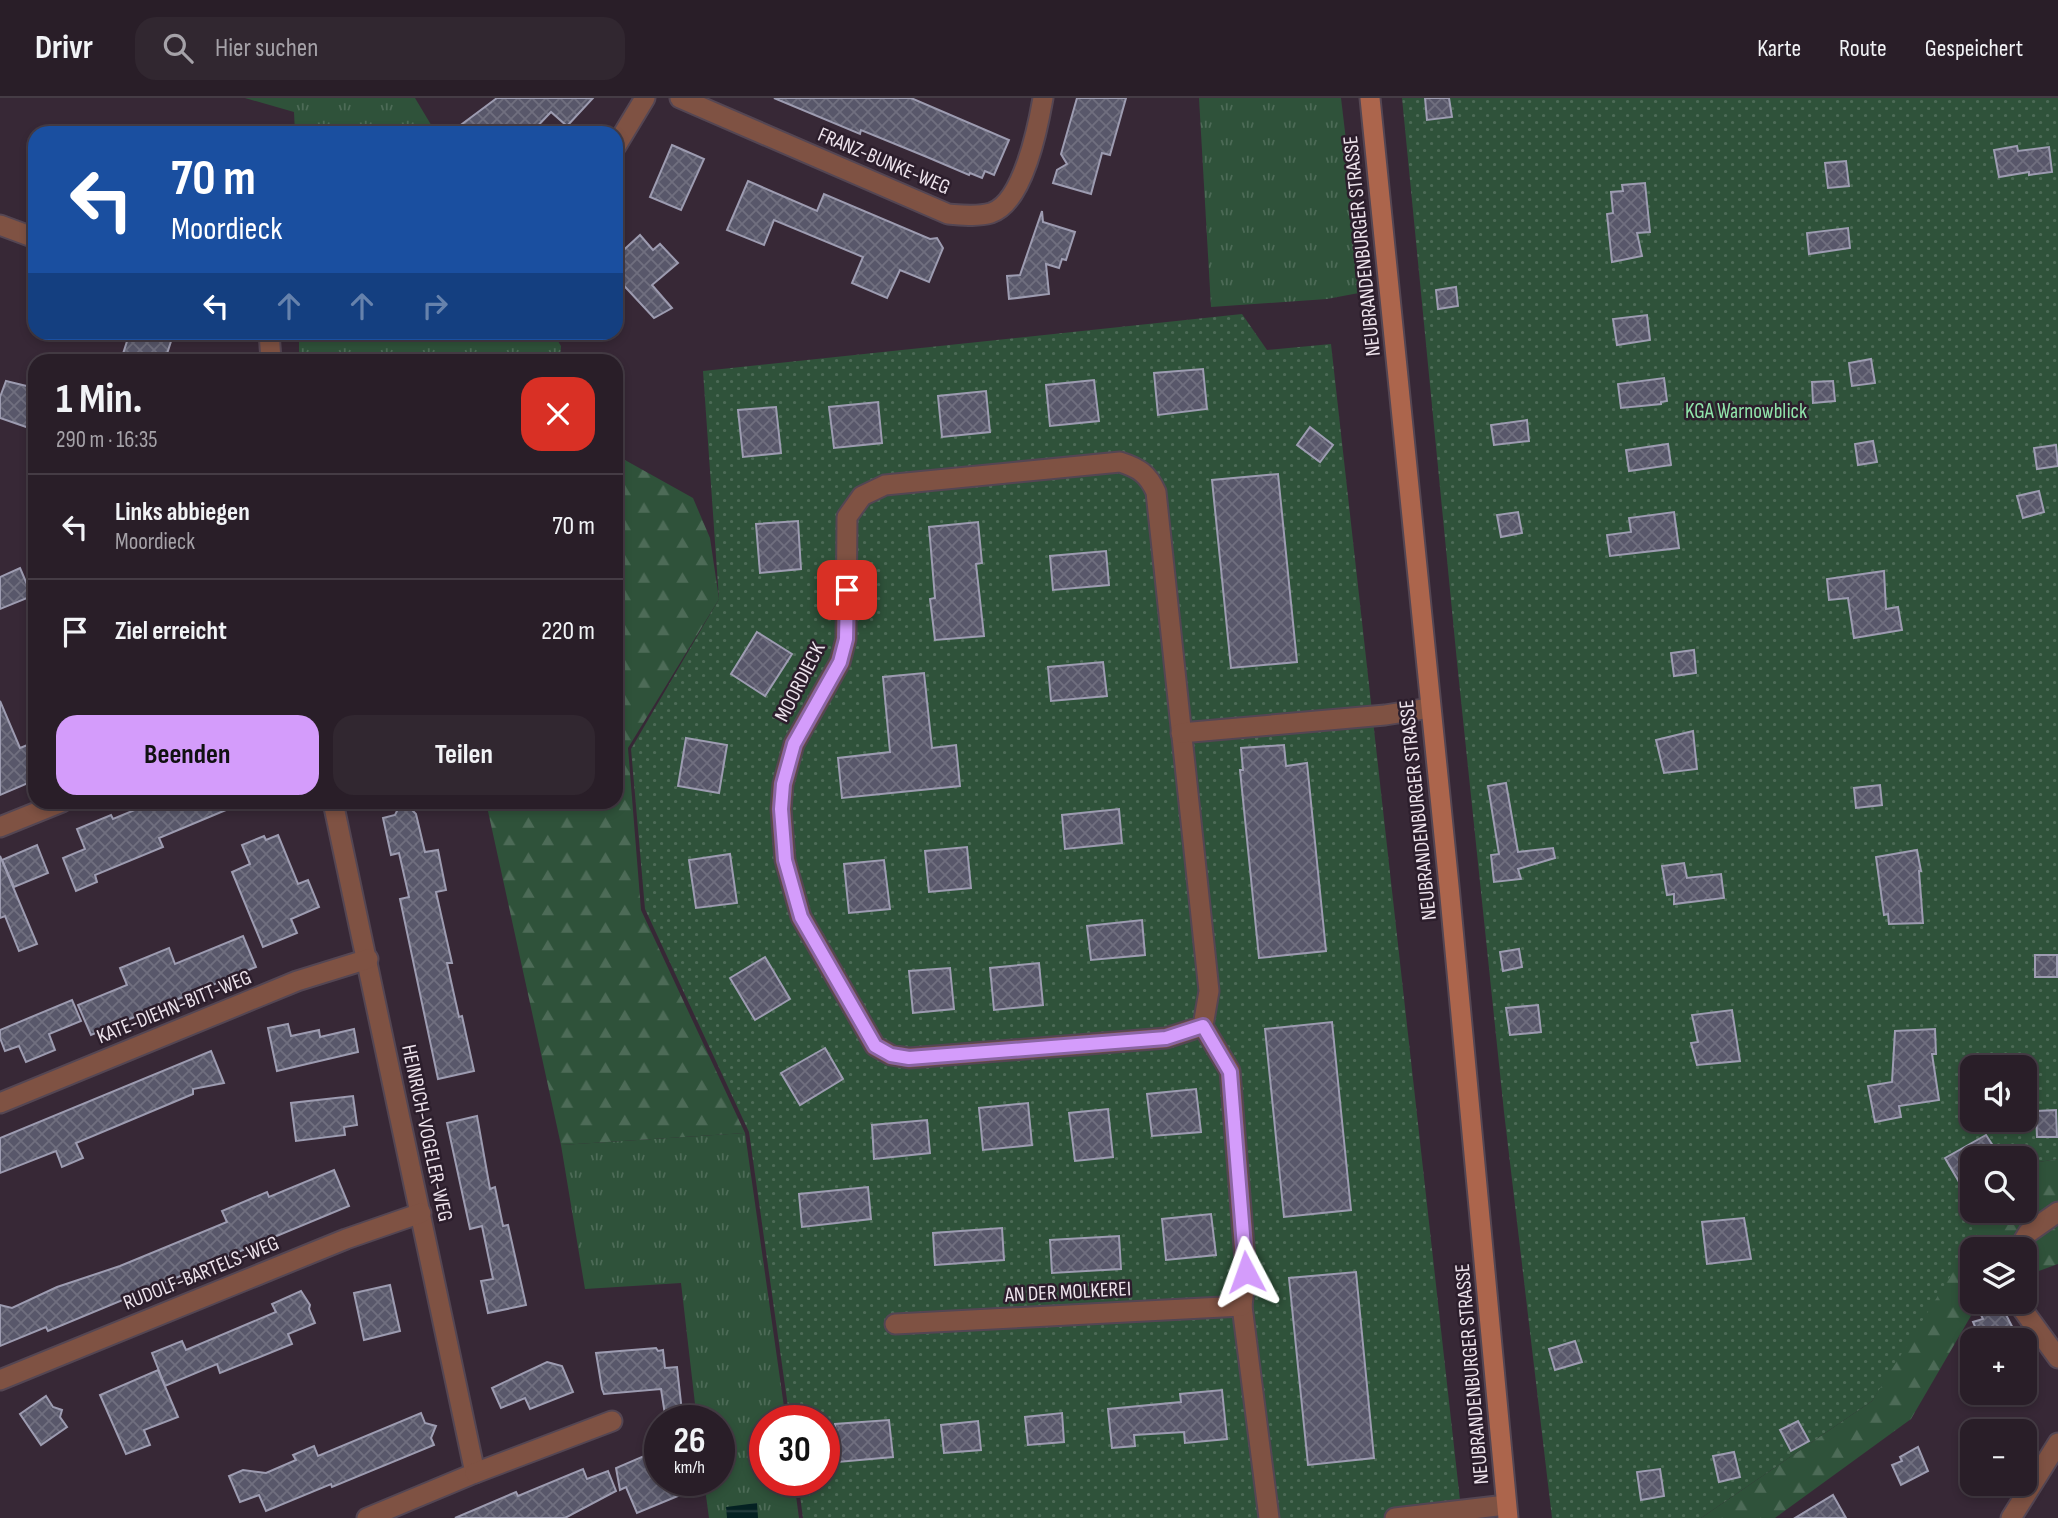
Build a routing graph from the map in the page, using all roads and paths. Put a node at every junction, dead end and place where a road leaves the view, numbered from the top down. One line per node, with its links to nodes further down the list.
1 (645, 98): 5 (street)
2 (680, 98): 3 (street, FRANZ-BUNKE-WEG)
3 (1043, 98)
4 (1370, 98): 8 (main road, NEUBRANDENBURGER STRASSE)
5 (623, 134)
6 (0, 225): 7 (street)
7 (28, 235)
8 (1430, 708): 9 (street); 27 (main road, NEUBRANDENBURGER STRASSE)
9 (1181, 733): 14 (street, MOORDIECK); 14 (street, MOORDIECK)
10 (45, 809): 12 (street)
11 (335, 809): 13 (street, HEINRICH-VOGELER-WEG)
12 (0, 827)
13 (368, 959): 15 (street, KATE-DIEHN-BITT-WEG); 17 (street, HEINRICH-VOGELER-WEG)
14 (1203, 1026): 19 (street)
15 (0, 1103)
16 (2058, 1212): 18 (street)
17 (421, 1213): 23 (street, RUDOLF-BARTELS-WEG); 26 (street, HEINRICH-VOGELER-WEG)
18 (2026, 1237)
19 (1242, 1306): 21 (street, AN DER MOLKEREI); 29 (street)
20 (2026, 1314): 22 (street)
21 (895, 1324)
22 (2058, 1358)
23 (0, 1380)
24 (612, 1420): 26 (street)
25 (2058, 1443): 31 (street)
26 (475, 1474): 28 (street)
27 (1507, 1512): 30 (street)
28 (367, 1518)
29 (1269, 1518)
30 (1395, 1518)
31 (2011, 1518)

